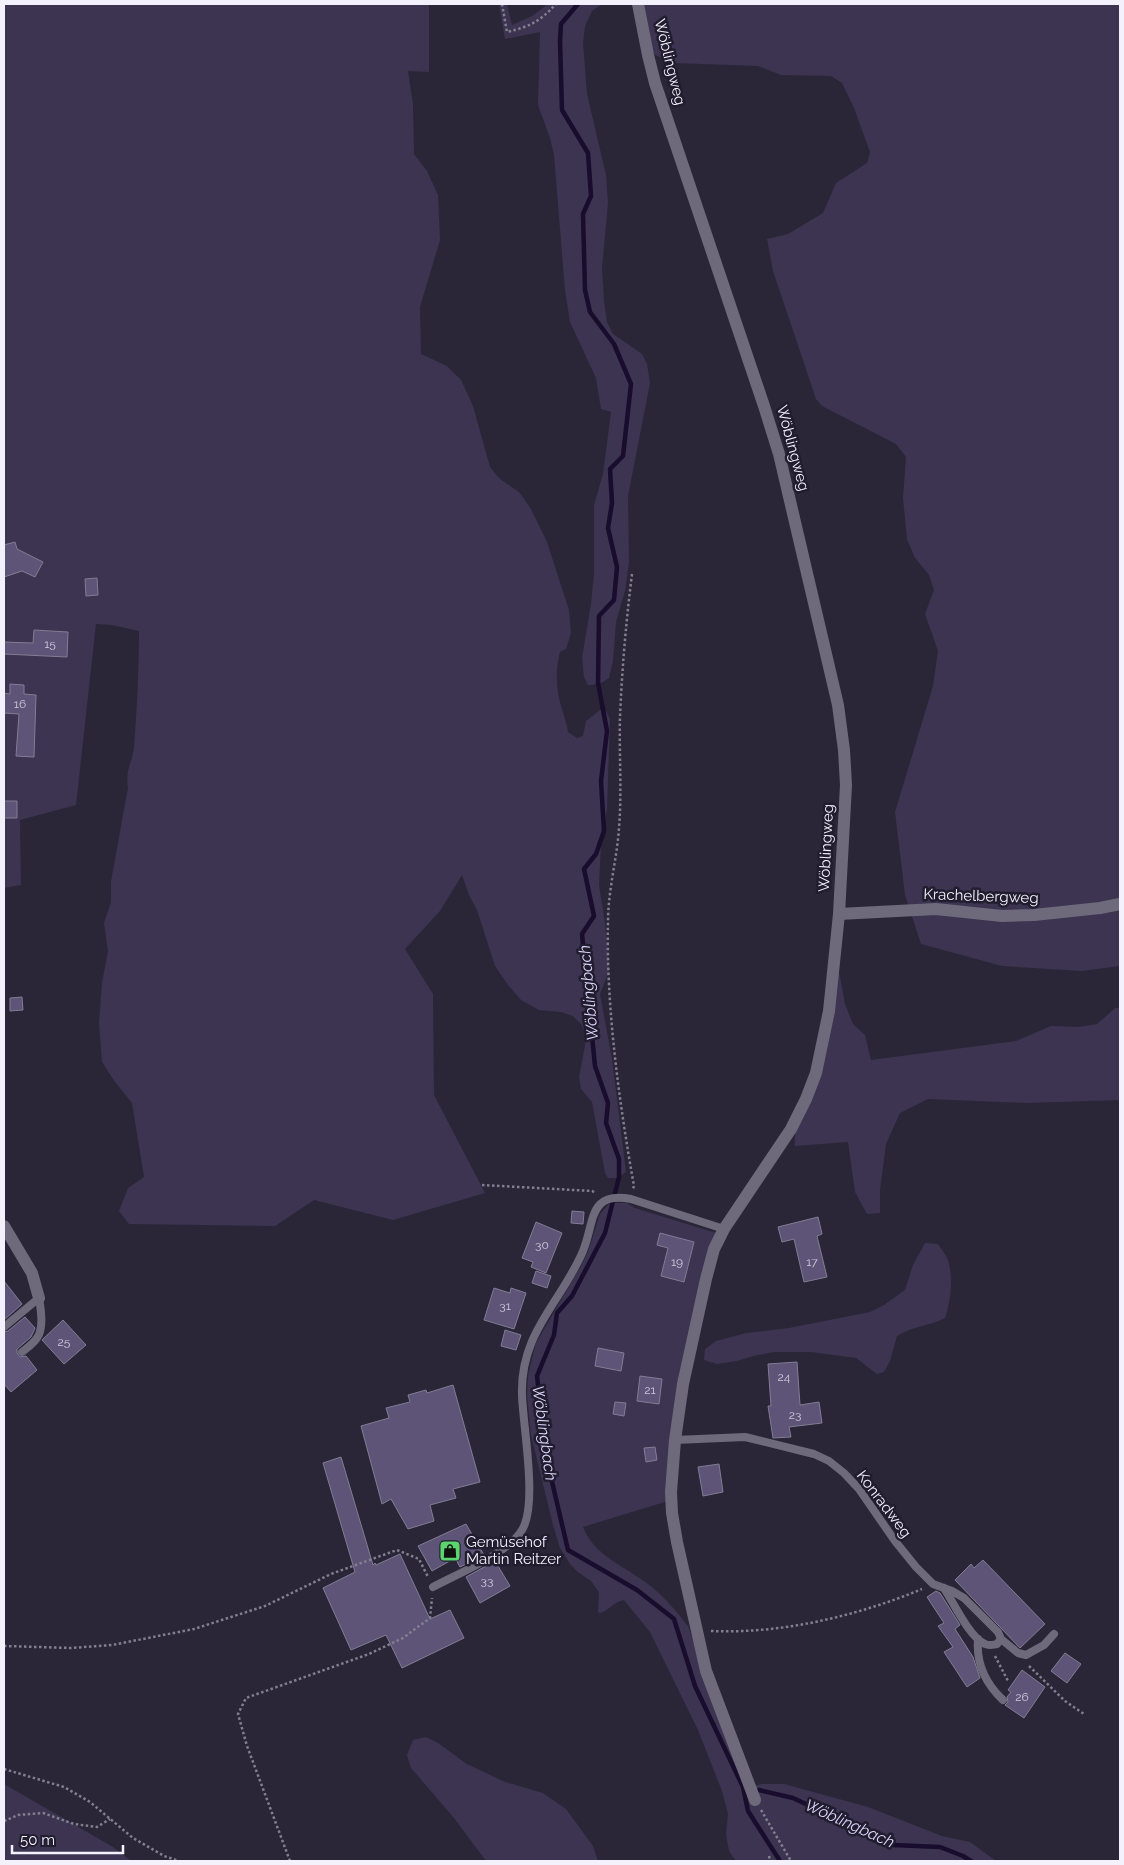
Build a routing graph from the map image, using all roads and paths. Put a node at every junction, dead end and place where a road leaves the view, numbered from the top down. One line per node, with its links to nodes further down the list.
1 (502, 4): 2 (path)
2 (556, 4)
3 (638, 4): 6 (street, Wöblingweg)
4 (632, 574): 9 (path)
5 (1120, 904): 6 (street, Krachelbergweg)
6 (839, 914): 11 (street, Wöblingweg)
7 (482, 1185): 8 (path)
8 (606, 1199): 9 (lane); 17 (lane)
9 (631, 1199): 11 (lane)
10 (4, 1226): 12 (street)
11 (724, 1229): 15 (street, Wöblingweg)
12 (39, 1298): 13 (lane); 14 (lane)
13 (4, 1327)
14 (22, 1352)
15 (675, 1440): 16 (lane, Konradweg); 19 (street, Wöblingweg)
16 (933, 1584): 18 (lane, Konradweg); 19 (path)
17 (433, 1587): 24 (path); 35 (path)
18 (944, 1588): 21 (lane); 22 (lane, Konradweg)
19 (697, 1630): 30 (street, Wöblingweg)
20 (1054, 1634): 25 (lane)
21 (978, 1639): 23 (lane); 27 (lane)
22 (1001, 1639): 23 (lane); 25 (lane, Konradweg)
23 (989, 1645): 26 (path)
24 (4, 1646)
25 (1018, 1654): 28 (path)
26 (1008, 1682)
27 (1003, 1700)
28 (1084, 1714)
29 (4, 1769): 31 (path)
30 (755, 1800): 37 (path)
31 (110, 1818): 32 (path); 34 (path)
32 (4, 1821)
33 (769, 1856): 36 (path)
34 (179, 1861)
35 (290, 1861)
36 (770, 1861)
37 (791, 1861)

